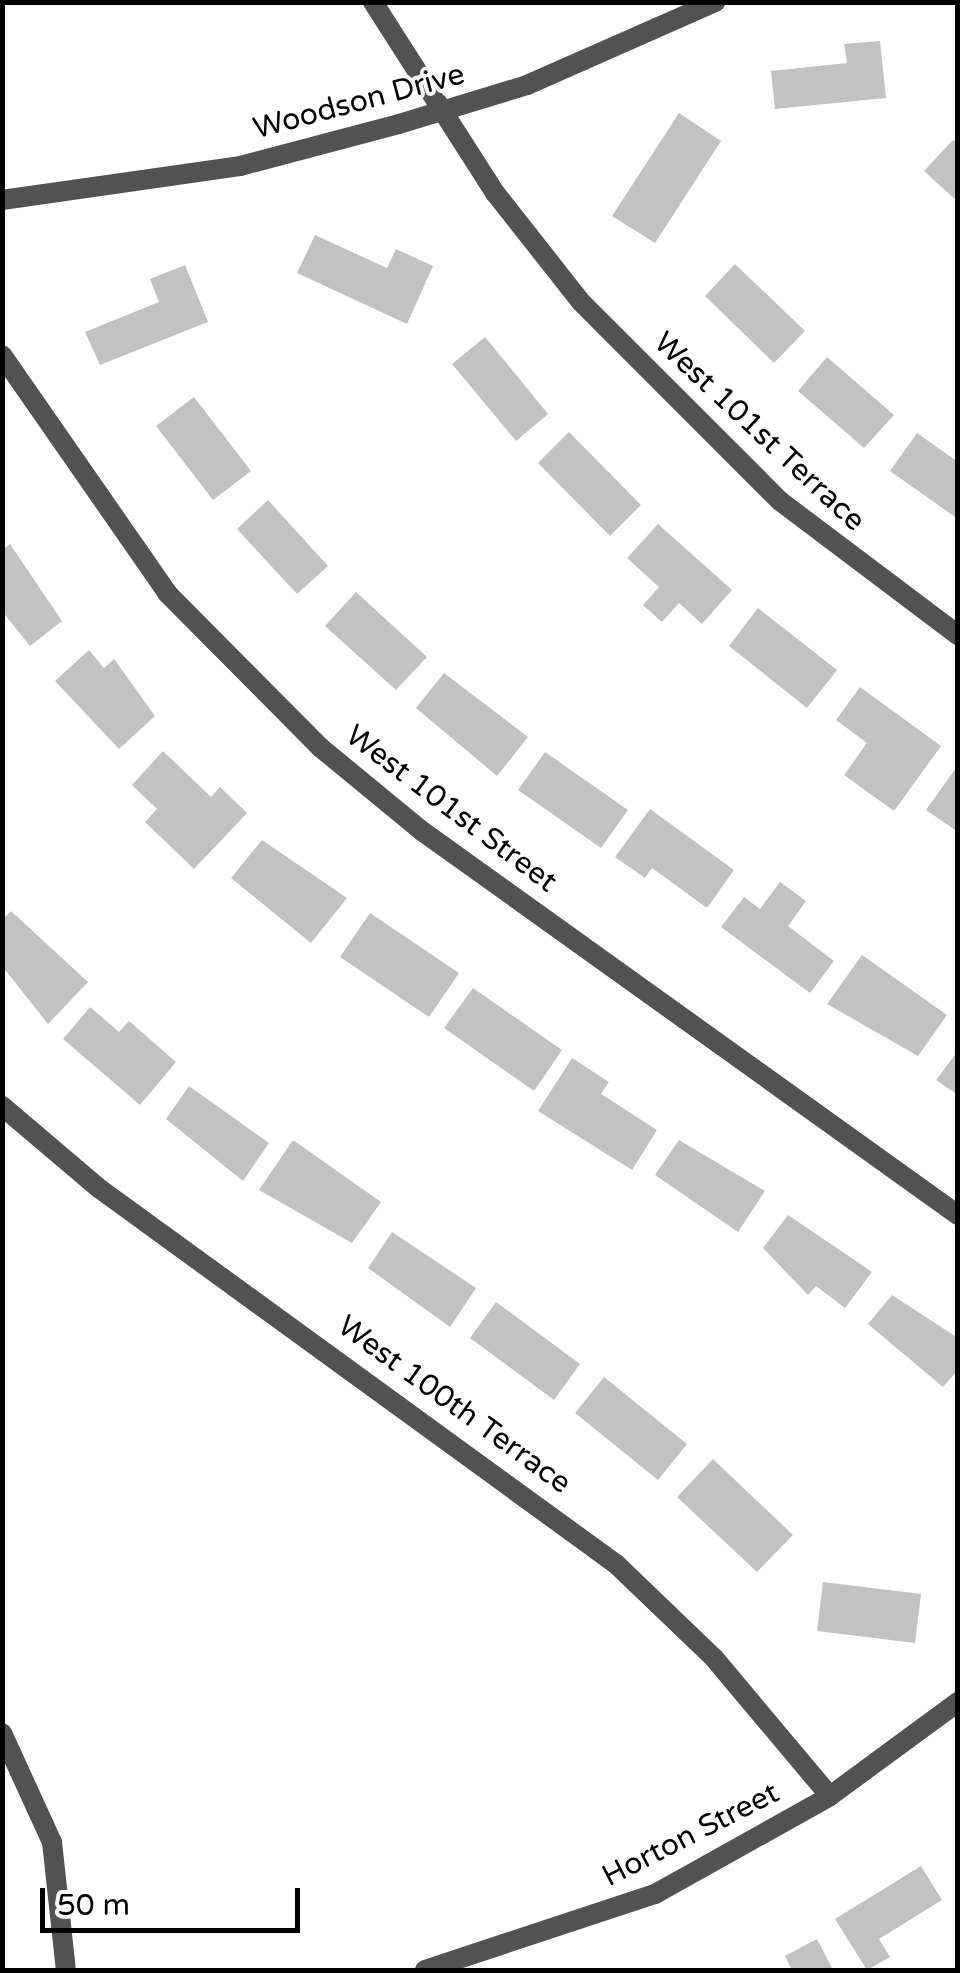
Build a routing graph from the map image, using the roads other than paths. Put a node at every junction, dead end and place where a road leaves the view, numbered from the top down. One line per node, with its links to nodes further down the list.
1 (373, 2): 3 (street, West 101st Terrace)
2 (715, 2): 3 (street, Woodson Drive)
3 (440, 112): 4 (street, Woodson Drive); 6 (street, West 101st Terrace)
4 (2, 200)
5 (2, 355): 8 (street, West 101st Street)
6 (958, 635)
7 (2, 1106): 11 (street, West 100th Terrace)
8 (958, 1215)
9 (958, 1702): 11 (street, Horton Street)
10 (2, 1732): 12 (street)
11 (830, 1796): 13 (street, Horton Street)
12 (66, 1970)
13 (426, 1970)

